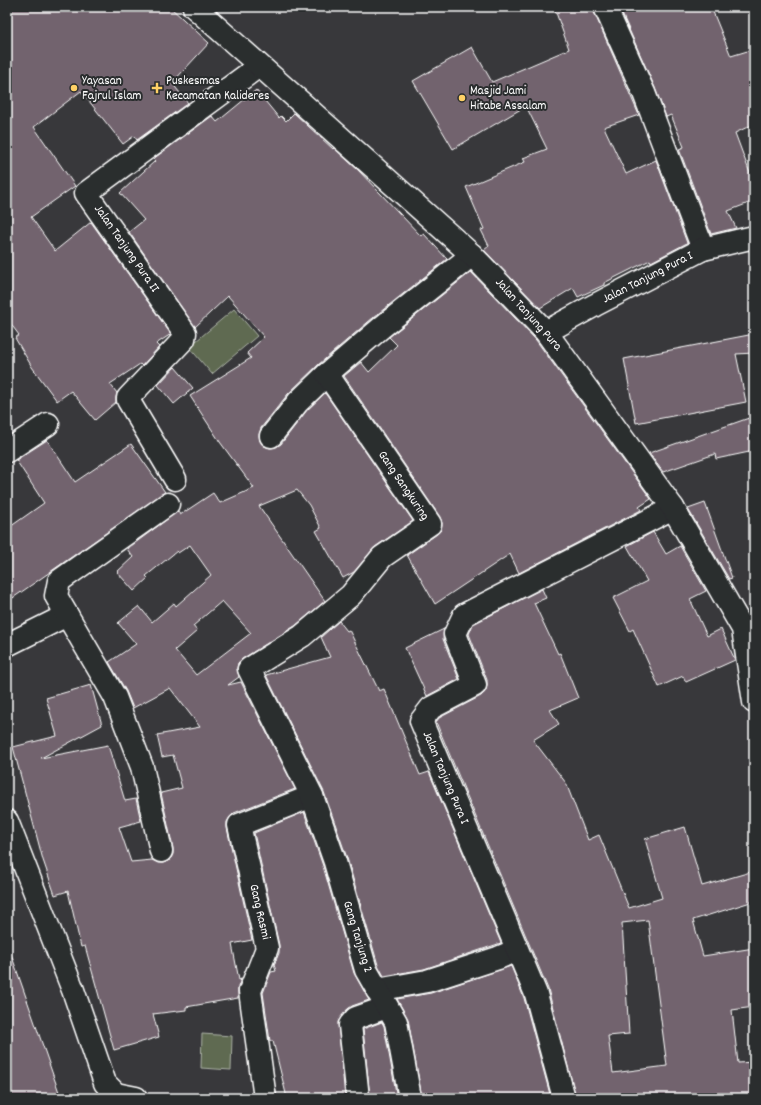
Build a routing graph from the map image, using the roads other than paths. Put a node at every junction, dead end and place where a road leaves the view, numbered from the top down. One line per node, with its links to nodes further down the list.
1 (194, 7): 3 (street, Jalan Tanjung Pura)
2 (605, 7): 5 (street)
3 (259, 66): 6 (street, Jalan Tanjung Pura); 12 (street, Jalan Tanjung Pura II)
4 (754, 237): 5 (street, Jalan Tanjung Pura I)
5 (703, 249): 7 (street, Jalan Tanjung Pura I)
6 (472, 255): 7 (street, Jalan Tanjung Pura); 8 (street)
7 (546, 332): 14 (street, Jalan Tanjung Pura)
8 (326, 374): 10 (street); 18 (street, Gang Sangkuring)
9 (48, 424): 11 (street)
10 (271, 436)
11 (7, 450)
12 (174, 479)
13 (168, 504): 15 (street)
14 (673, 508): 17 (street, Jalan Tanjung Pura); 21 (street, Jalan Tanjung Pura I)
15 (67, 615): 16 (street); 20 (street)
16 (7, 645)
17 (754, 702)
18 (312, 796): 22 (street, Gang Tanjung 2); 24 (street, Gang Rasmi)
19 (7, 821): 23 (street)
20 (161, 851)
21 (517, 950): 22 (street); 27 (street, Jalan Tanjung Pura I)
22 (382, 999): 25 (street); 26 (street, Gang Tanjung 2)
23 (136, 1098)
24 (264, 1098)
25 (358, 1098)
26 (410, 1098)
27 (564, 1098)

